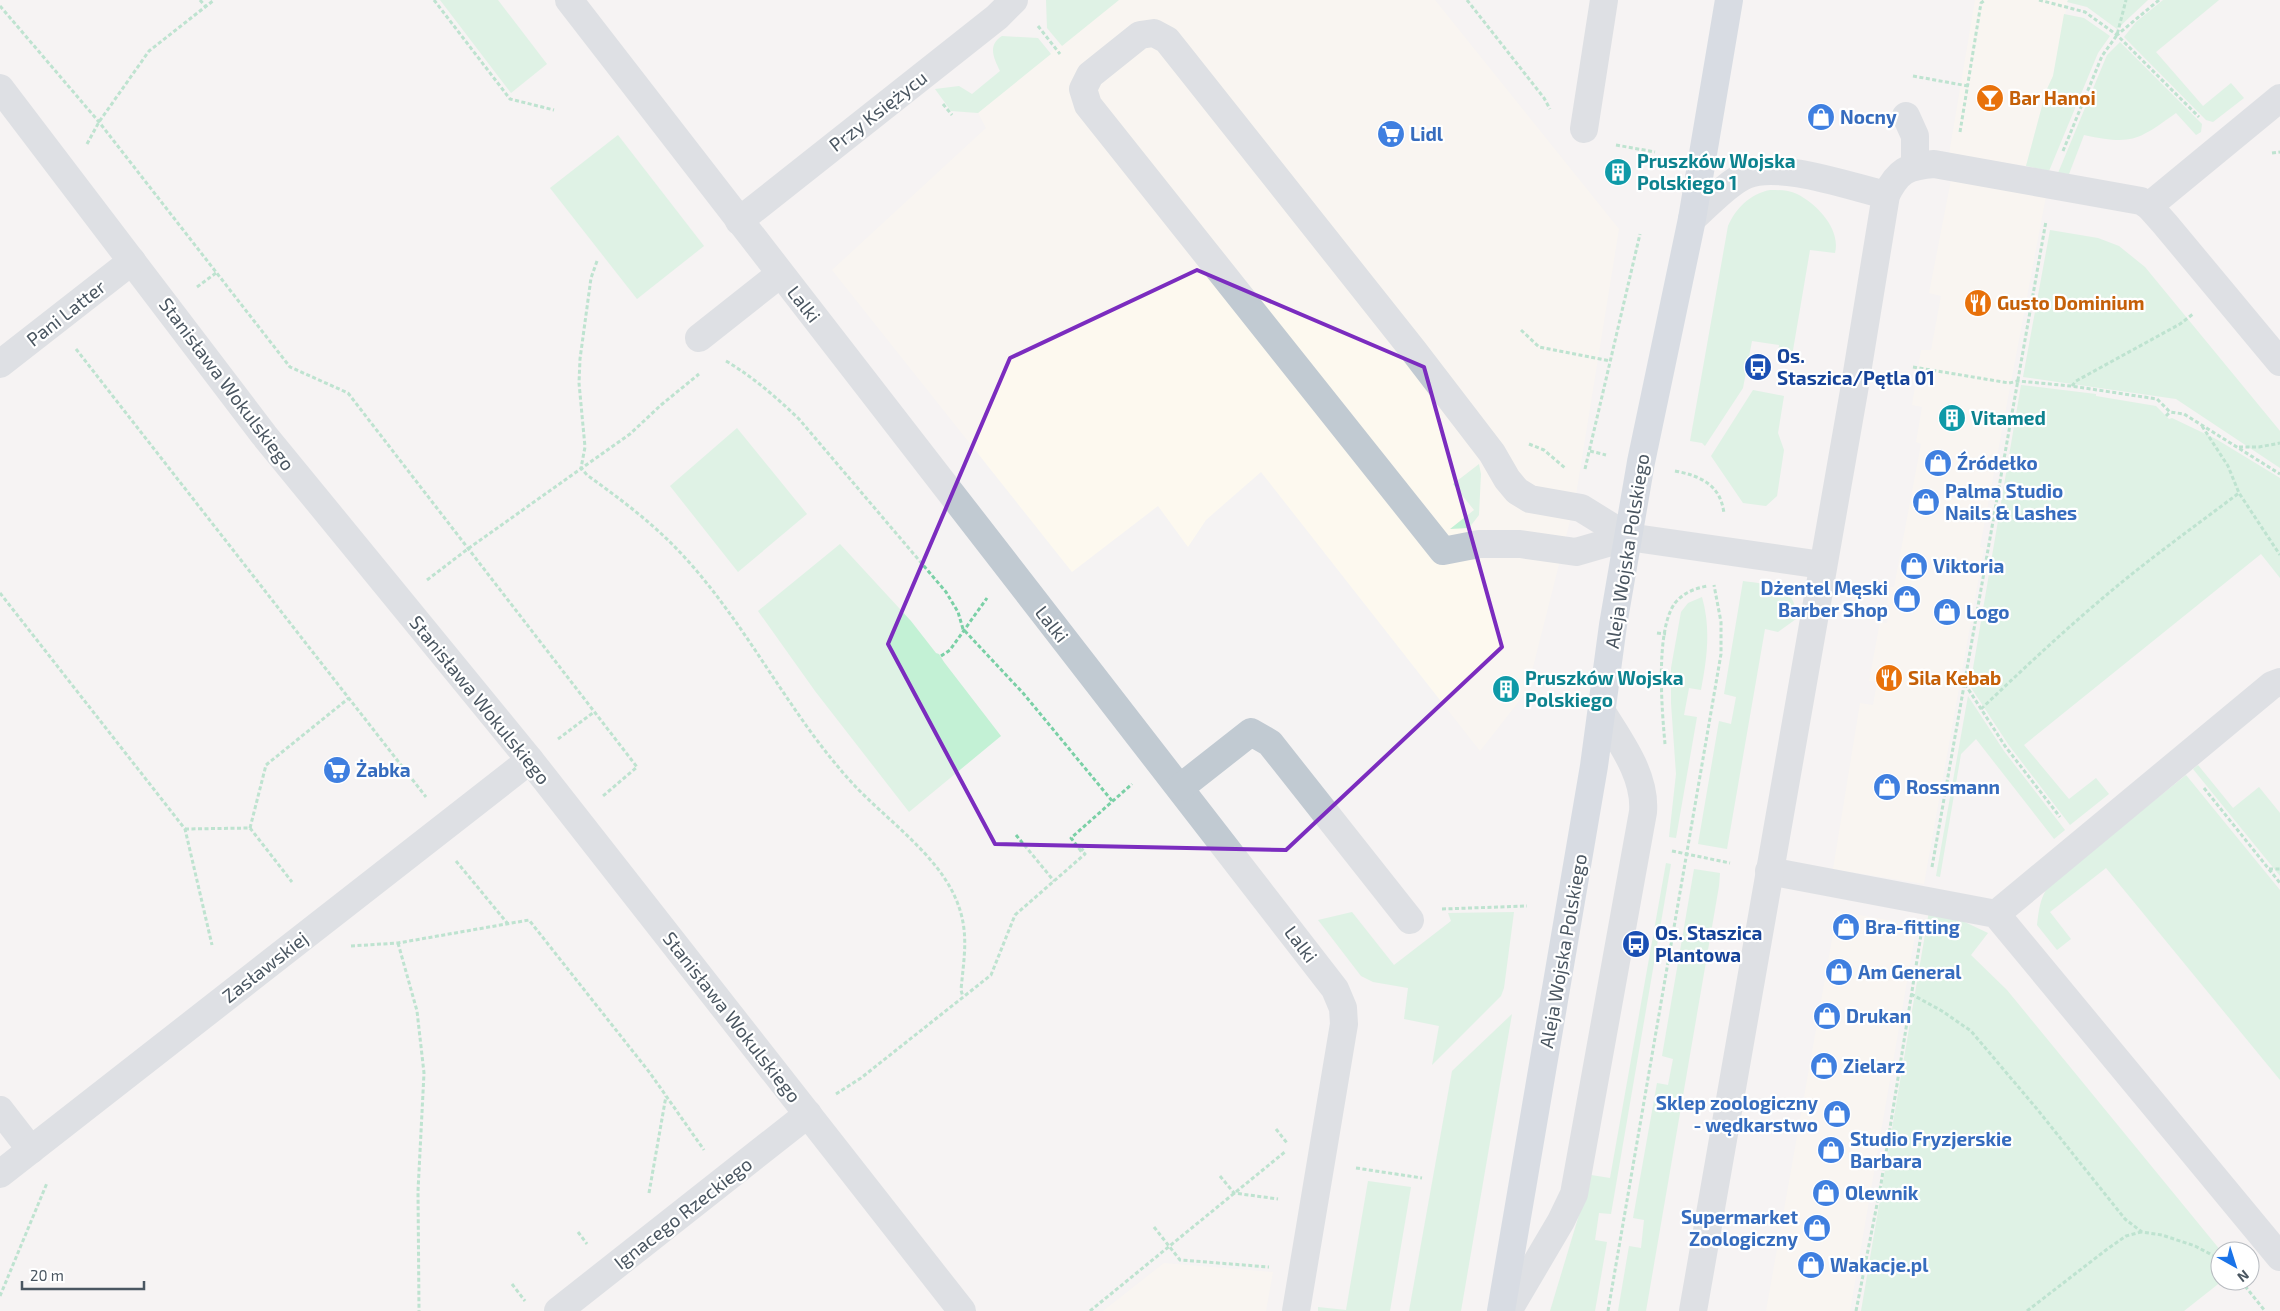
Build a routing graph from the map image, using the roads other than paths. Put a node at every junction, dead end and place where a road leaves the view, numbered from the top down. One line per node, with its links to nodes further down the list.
1 (569, 0): 13 (street, Lalki)
2 (1014, 0): 13 (street, Przy Księżycu)
3 (1604, 0): 8 (street)
4 (1728, 0): 12 (main road, Aleja Wojska Polskiego)
5 (0, 88): 14 (street, Stanisława Wokulskiego)
6 (2280, 98): 11 (street)
7 (1906, 116): 9 (street)
8 (1584, 129)
9 (1915, 166): 10 (street); 11 (street)
10 (1886, 195): 12 (street); 20 (street)
11 (2149, 206): 17 (street)
12 (1692, 220): 19 (main road, Aleja Wojska Polskiego)
13 (739, 221): 15 (street, Lalki)
14 (132, 261): 18 (street, Pani Latter); 23 (street, Stanisława Wokulskiego)
15 (780, 274): 16 (street); 24 (street, Lalki)
16 (700, 338)
17 (2280, 362)
18 (0, 364)
19 (1628, 537): 19 (street); 20 (street); 22 (main road, Aleja Wojska Polskiego)
20 (1822, 565): 25 (street)
21 (2280, 682): 26 (street)
22 (1602, 712): 36 (main road, Aleja Wojska Polskiego); 37 (street)
23 (530, 760): 29 (street, Stanisława Wokulskiego); 30 (street, Zasławskiej)
24 (1181, 786): 27 (street); 35 (street, Lalki)
25 (1769, 871): 26 (street); 38 (street)
26 (1996, 914): 32 (street)
27 (1410, 920)
28 (0, 1110): 30 (street)
29 (808, 1114): 33 (street, Ignacego Rzeckiego); 34 (street, Stanisława Wokulskiego)
30 (31, 1150): 31 (street, Zasławskiej)
31 (0, 1174)
32 (2280, 1257)
33 (558, 1311)
34 (962, 1311)
35 (1296, 1311)
36 (1501, 1311)
37 (1508, 1311)
38 (1693, 1311)

